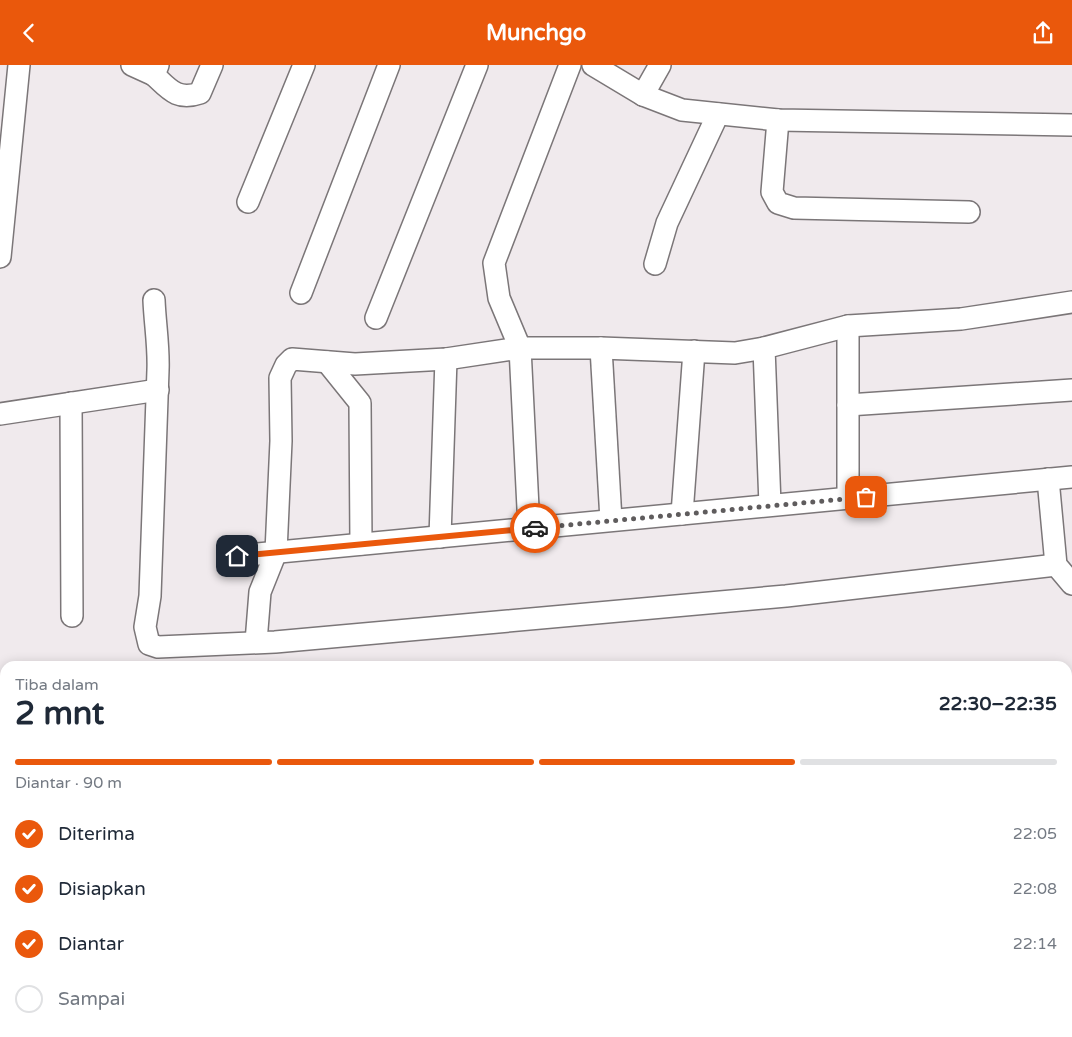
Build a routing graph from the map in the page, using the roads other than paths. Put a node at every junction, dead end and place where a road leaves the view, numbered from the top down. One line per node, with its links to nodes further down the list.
1 (19, 65): 17 (street)
2 (132, 65): 10 (street)
3 (212, 65): 10 (street)
4 (304, 65): 15 (street)
5 (390, 65): 19 (street)
6 (477, 65): 22 (street)
7 (570, 65): 24 (street)
8 (593, 65): 11 (street)
9 (660, 65): 11 (street)
10 (156, 70)
11 (643, 95): 12 (street)
12 (718, 114): 13 (street); 18 (street)
13 (778, 120): 14 (street); 16 (street)
14 (1072, 125)
15 (248, 202)
16 (968, 212)
17 (0, 257)
18 (655, 264)
19 (301, 293)
20 (154, 300): 30 (street)
21 (1072, 302): 23 (street)
22 (376, 318)
23 (848, 327): 26 (street); 33 (street)
24 (520, 348): 25 (street); 28 (street); 41 (street)
25 (601, 348): 27 (street); 40 (street)
26 (764, 348): 27 (street); 38 (street)
27 (694, 351): 39 (street)
28 (446, 359): 29 (street); 42 (street)
29 (327, 362): 43 (street); 44 (street)
30 (158, 390): 32 (street); 49 (street)
31 (1072, 390): 33 (street)
32 (71, 403): 34 (street); 48 (street)
33 (848, 405): 37 (street)
34 (0, 413)
35 (1072, 477): 36 (street)
36 (1048, 479): 37 (street); 46 (street)
37 (848, 498): 38 (street)
38 (770, 505): 39 (street)
39 (682, 514): 40 (street)
40 (611, 521): 41 (street)
41 (530, 528): 42 (street)
42 (440, 537): 43 (street)
43 (361, 544): 44 (street)
44 (276, 552): 45 (street); 49 (street)
45 (237, 556)
46 (1056, 565): 47 (street); 49 (street)
47 (1072, 584)
48 (72, 616)
49 (256, 643)

